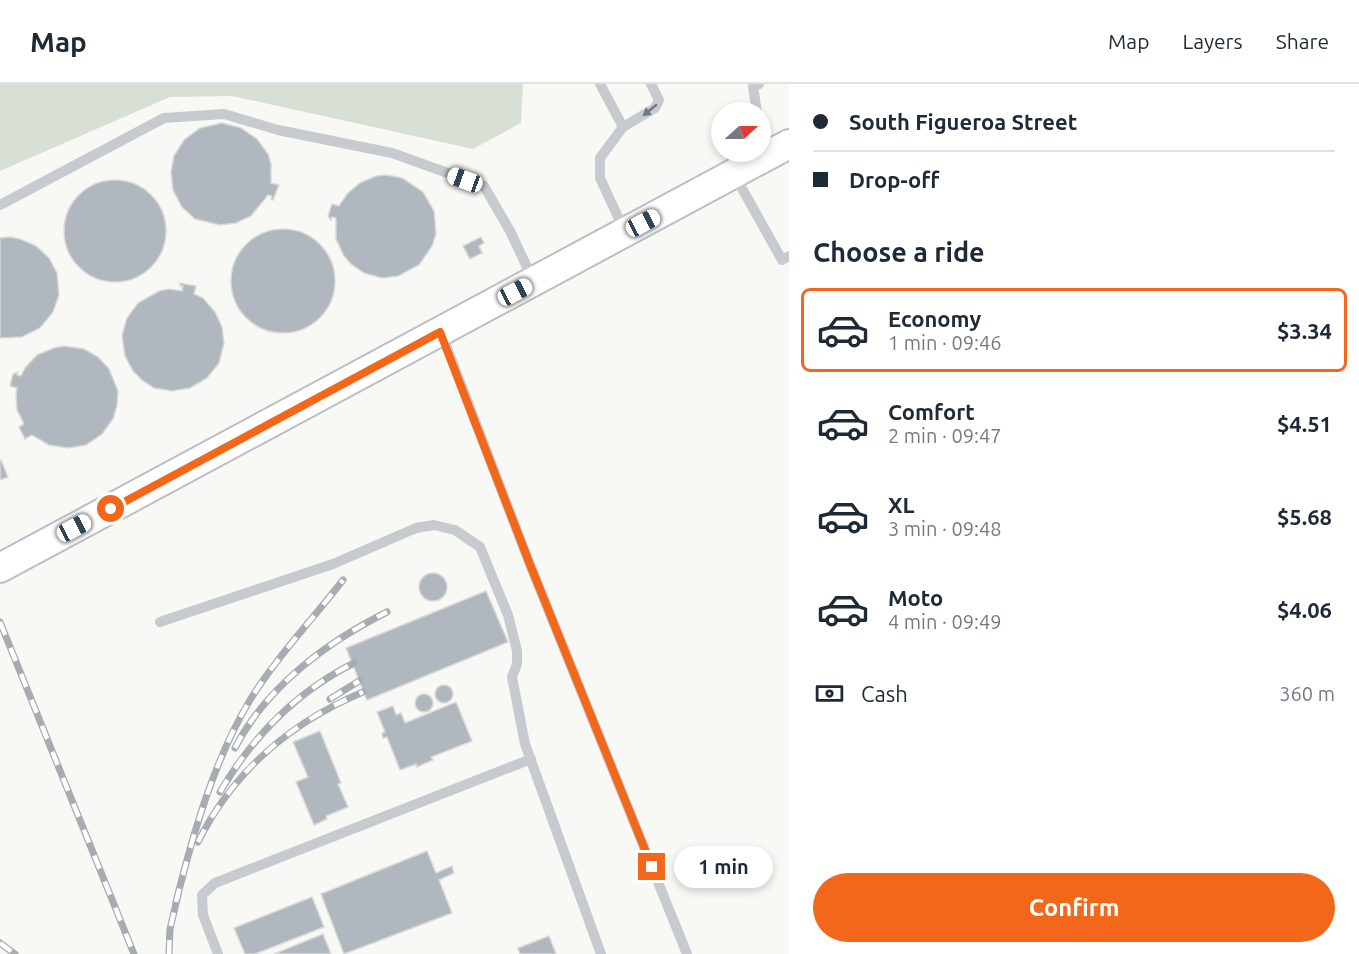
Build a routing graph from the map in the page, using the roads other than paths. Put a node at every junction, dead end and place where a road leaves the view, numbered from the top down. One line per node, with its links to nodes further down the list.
1 (600, 84): 5 (lane)
2 (651, 84): 5 (lane, one-way to 5)
3 (759, 84): 4 (lane)
4 (755, 102)
5 (623, 127): 11 (lane)
6 (789, 144): 7 (main road)
7 (771, 145)
8 (746, 162): 9 (main road)
9 (734, 174): 11 (main road); 12 (lane)
10 (0, 205): 13 (lane)
11 (625, 233): 13 (main road)
12 (789, 256)
13 (534, 282): 14 (main road)
14 (440, 332): 15 (main road); 20 (lane)
15 (0, 568)
16 (160, 622): 17 (lane)
17 (531, 759): 18 (lane); 19 (lane)
18 (218, 954)
19 (601, 954)
20 (687, 954)

